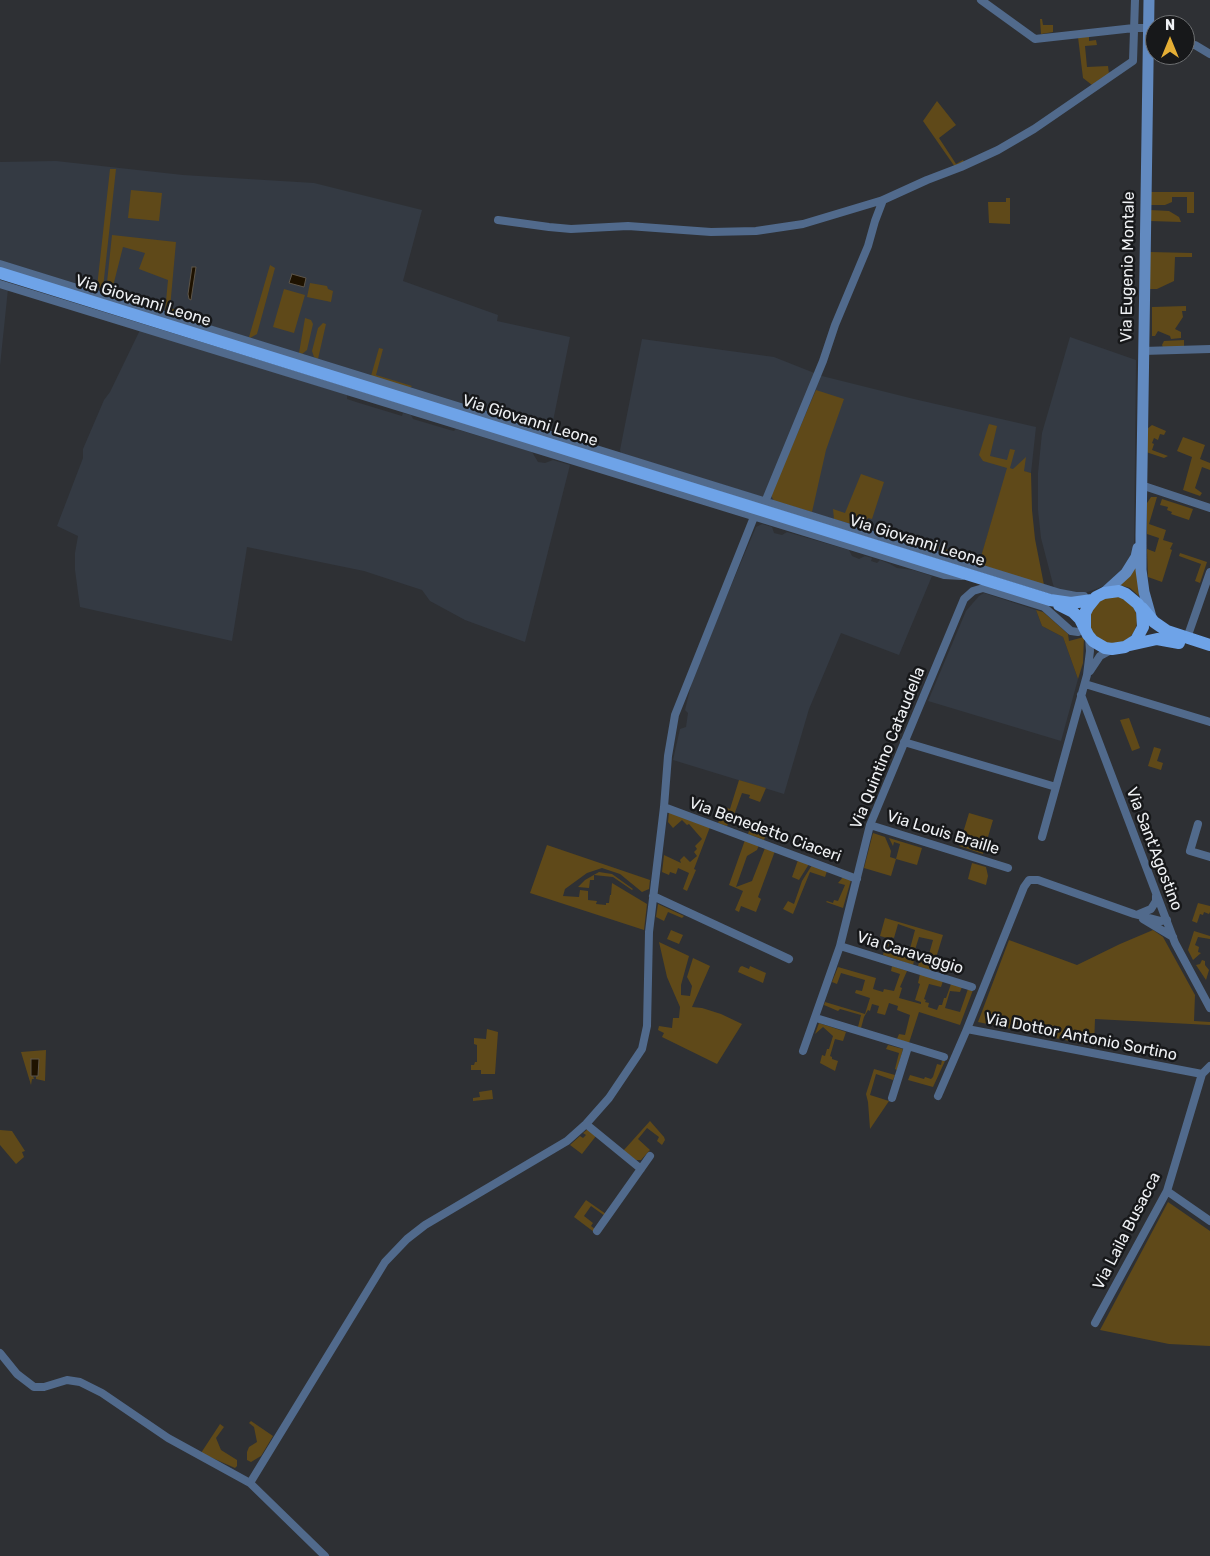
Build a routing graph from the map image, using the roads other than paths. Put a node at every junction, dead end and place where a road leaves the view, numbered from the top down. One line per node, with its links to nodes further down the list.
1 (981, 0): 5 (street)
2 (1135, 0): 5 (street)
3 (1149, 0): 4 (main road, Via Eugenio Montale)
4 (1148, 15)
5 (1134, 28): 6 (street); 10 (street)
6 (1145, 28)
7 (1195, 45): 8 (street)
8 (1210, 54)
9 (1147, 65): 16 (main road, Via Eugenio Montale)
10 (883, 200): 11 (street); 18 (street)
11 (498, 220)
12 (0, 264): 18 (street)
13 (0, 273): 23 (main road, Via Giovanni Leone)
14 (0, 284): 20 (street)
15 (1210, 349): 16 (street)
16 (1143, 351): 17 (main road, Via Eugenio Montale)
17 (1141, 485): 19 (street); 21 (main road, Via Eugenio Montale)
18 (765, 502): 24 (street)
19 (1210, 508)
20 (754, 517): 23 (street); 39 (street)
21 (1141, 534): 24 (main road); 26 (main road)
22 (1210, 572): 28 (street)
23 (974, 576): 25 (main road, Via Giovanni Leone)
24 (1099, 596): 25 (main road); 26 (main road); 27 (main road)
25 (1050, 600): 27 (main road)
26 (1145, 611): 28 (main road); 29 (main road)
27 (1084, 632): 31 (main road); 33 (street); 37 (street, Via Quintino Cataudella)
28 (1187, 638): 30 (main road)
29 (1130, 645): 31 (main road); 32 (main road)
30 (1210, 645)
31 (1112, 650): 33 (street)
32 (1210, 653)
33 (1087, 675): 34 (street)
34 (1085, 684): 35 (street); 36 (street)
35 (1081, 695): 38 (street); 46 (street, Via Sant'Agostino)
36 (1210, 722)
37 (904, 742): 38 (street); 41 (street, Via Quintino Cataudella)
38 (1056, 787): 42 (street)
39 (664, 807): 45 (street, Via Benedetto Ciaceri); 47 (street)
40 (1198, 824): 43 (street)
41 (870, 825): 44 (street, Via Louis Braille); 45 (street, Via Quintino Cataudella)
42 (1042, 837)
43 (1210, 857)
44 (1008, 868)
45 (857, 879): 51 (street, Via Quintino Cataudella)
46 (1156, 891): 48 (street); 49 (street, Via Sant'Agostino)
47 (653, 896): 52 (street); 64 (street)
48 (1134, 914): 49 (street); 50 (street); 56 (street, Via Dottor Antonio Sortino)
49 (1167, 920): 50 (street, Via Sant'Agostino)
50 (1173, 937): 54 (street, Via Sant'Agostino)
51 (840, 946): 53 (street, Via Caravaggio); 55 (street, Via Quintino Cataudella)
52 (789, 959)
53 (972, 987)
54 (1210, 1008)
55 (816, 1018): 57 (street); 58 (street, Via Quintino Cataudella)
56 (967, 1029): 61 (street, Via Dottor Antonio Sortino); 62 (street)
57 (908, 1047): 59 (street); 63 (street)
58 (803, 1052)
59 (944, 1057)
60 (1210, 1066): 61 (street, Via Laila Busacca)
61 (1202, 1074): 67 (street, Via Laila Busacca)
62 (938, 1096)
63 (892, 1098)
64 (586, 1124): 66 (street); 72 (street)
65 (650, 1156): 66 (street)
66 (641, 1169): 69 (street)
67 (1166, 1191): 68 (street); 70 (street, Via Laila Busacca)
68 (1210, 1221)
69 (597, 1231)
70 (1095, 1323)
71 (0, 1353): 72 (street)
72 (250, 1483): 73 (street)
73 (325, 1556)

